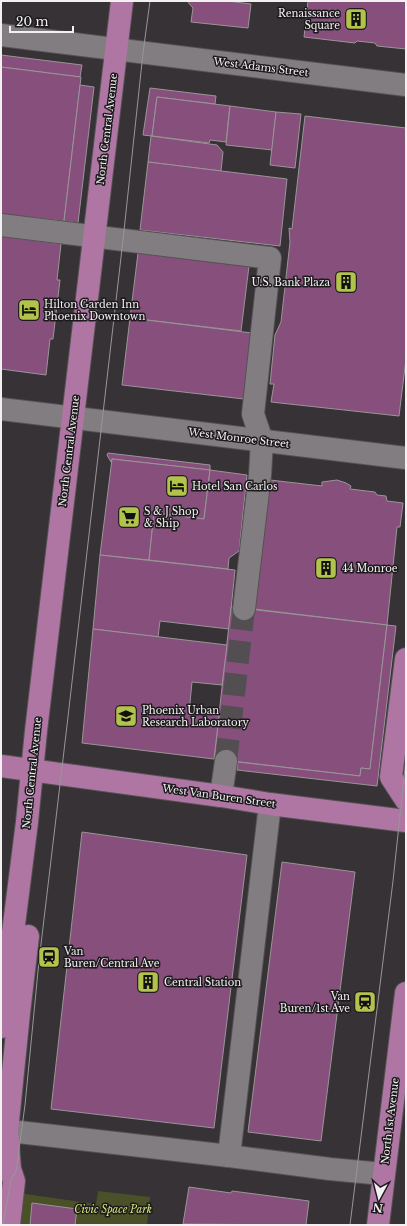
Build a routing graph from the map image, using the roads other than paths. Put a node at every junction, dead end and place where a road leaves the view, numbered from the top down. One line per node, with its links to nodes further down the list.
1 (122, 1): 3 (main road, North Central Avenue)
2 (1, 35): 3 (street, West Adams Street)
3 (116, 49): 4 (street, West Adams Street); 6 (main road, North Central Avenue)
4 (406, 84)
5 (1, 225): 6 (street)
6 (94, 237): 8 (main road, North Central Avenue); 9 (street)
7 (1, 409): 8 (street, West Monroe Street)
8 (72, 418): 9 (street, West Monroe Street); 15 (main road, North Central Avenue)
9 (262, 441): 10 (street, West Monroe Street); 11 (street)
10 (406, 458)
11 (244, 608)
12 (406, 659): 17 (main road)
13 (226, 761): 16 (street)
14 (1, 766): 15 (main road, West Van Buren Street)
15 (32, 770): 16 (main road, West Van Buren Street); 20 (main road, North Central Avenue)
16 (221, 796): 18 (main road, West Van Buren Street)
17 (406, 800)
18 (270, 804): 19 (main road, West Van Buren Street); 24 (street)
19 (406, 821)
20 (17, 901): 22 (main road, North Central Avenue); 23 (main road, North Central Avenue)
21 (406, 993): 25 (main road, North 1st Avenue)
22 (1, 1027)
23 (4, 1130): 24 (street); 26 (main road, North Central Avenue)
24 (229, 1156): 25 (street)
25 (383, 1174): 27 (main road, North 1st Avenue)
26 (9, 1225)
27 (378, 1225)

